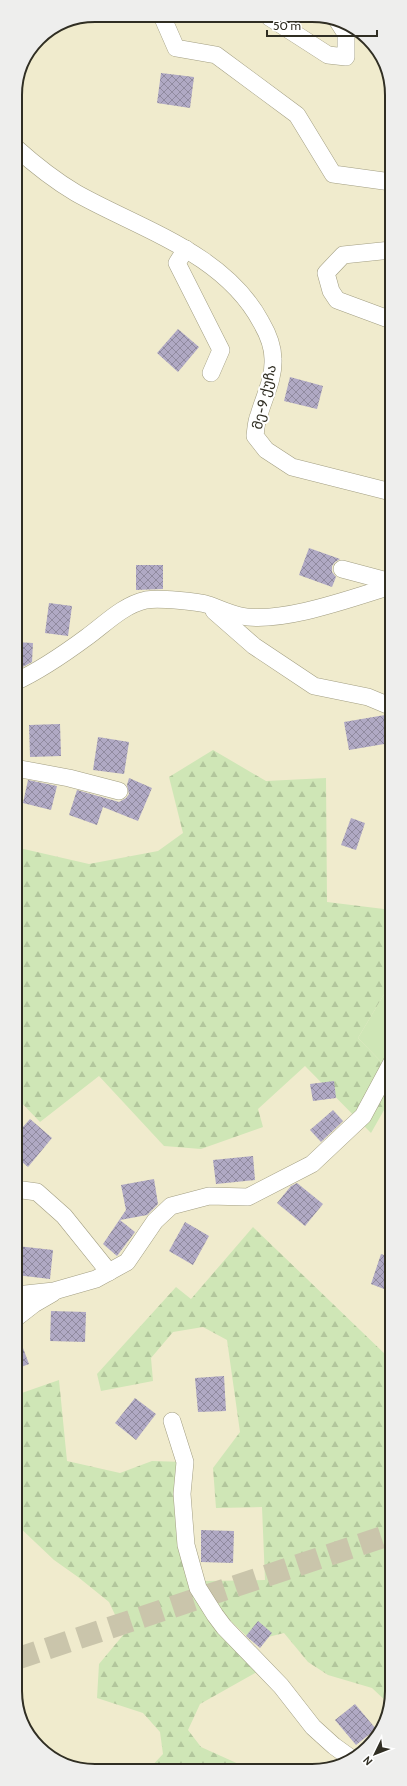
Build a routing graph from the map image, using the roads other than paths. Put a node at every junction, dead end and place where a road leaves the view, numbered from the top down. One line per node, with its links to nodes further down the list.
1 (165, 22): 5 (street)
2 (277, 22): 3 (street)
3 (342, 28)
4 (22, 153): 6 (street, მე-9 ქუჩა)
5 (385, 181)
6 (186, 249): 9 (street); 10 (street, მე-9 ქუჩა)
7 (385, 251): 8 (street)
8 (385, 318)
9 (211, 373)
10 (385, 490)
11 (342, 569): 12 (street)
12 (385, 580)
13 (385, 588): 14 (street)
14 (207, 604): 15 (street); 16 (street)
15 (22, 679)
16 (385, 704)
17 (22, 769): 18 (street)
18 (119, 791)
19 (385, 1075): 21 (street)
20 (22, 1190): 21 (street)
21 (109, 1272): 22 (street)
22 (60, 1289): 23 (street); 24 (street)
23 (22, 1294)
24 (22, 1313)
25 (172, 1421): 26 (street)
26 (347, 1755)

